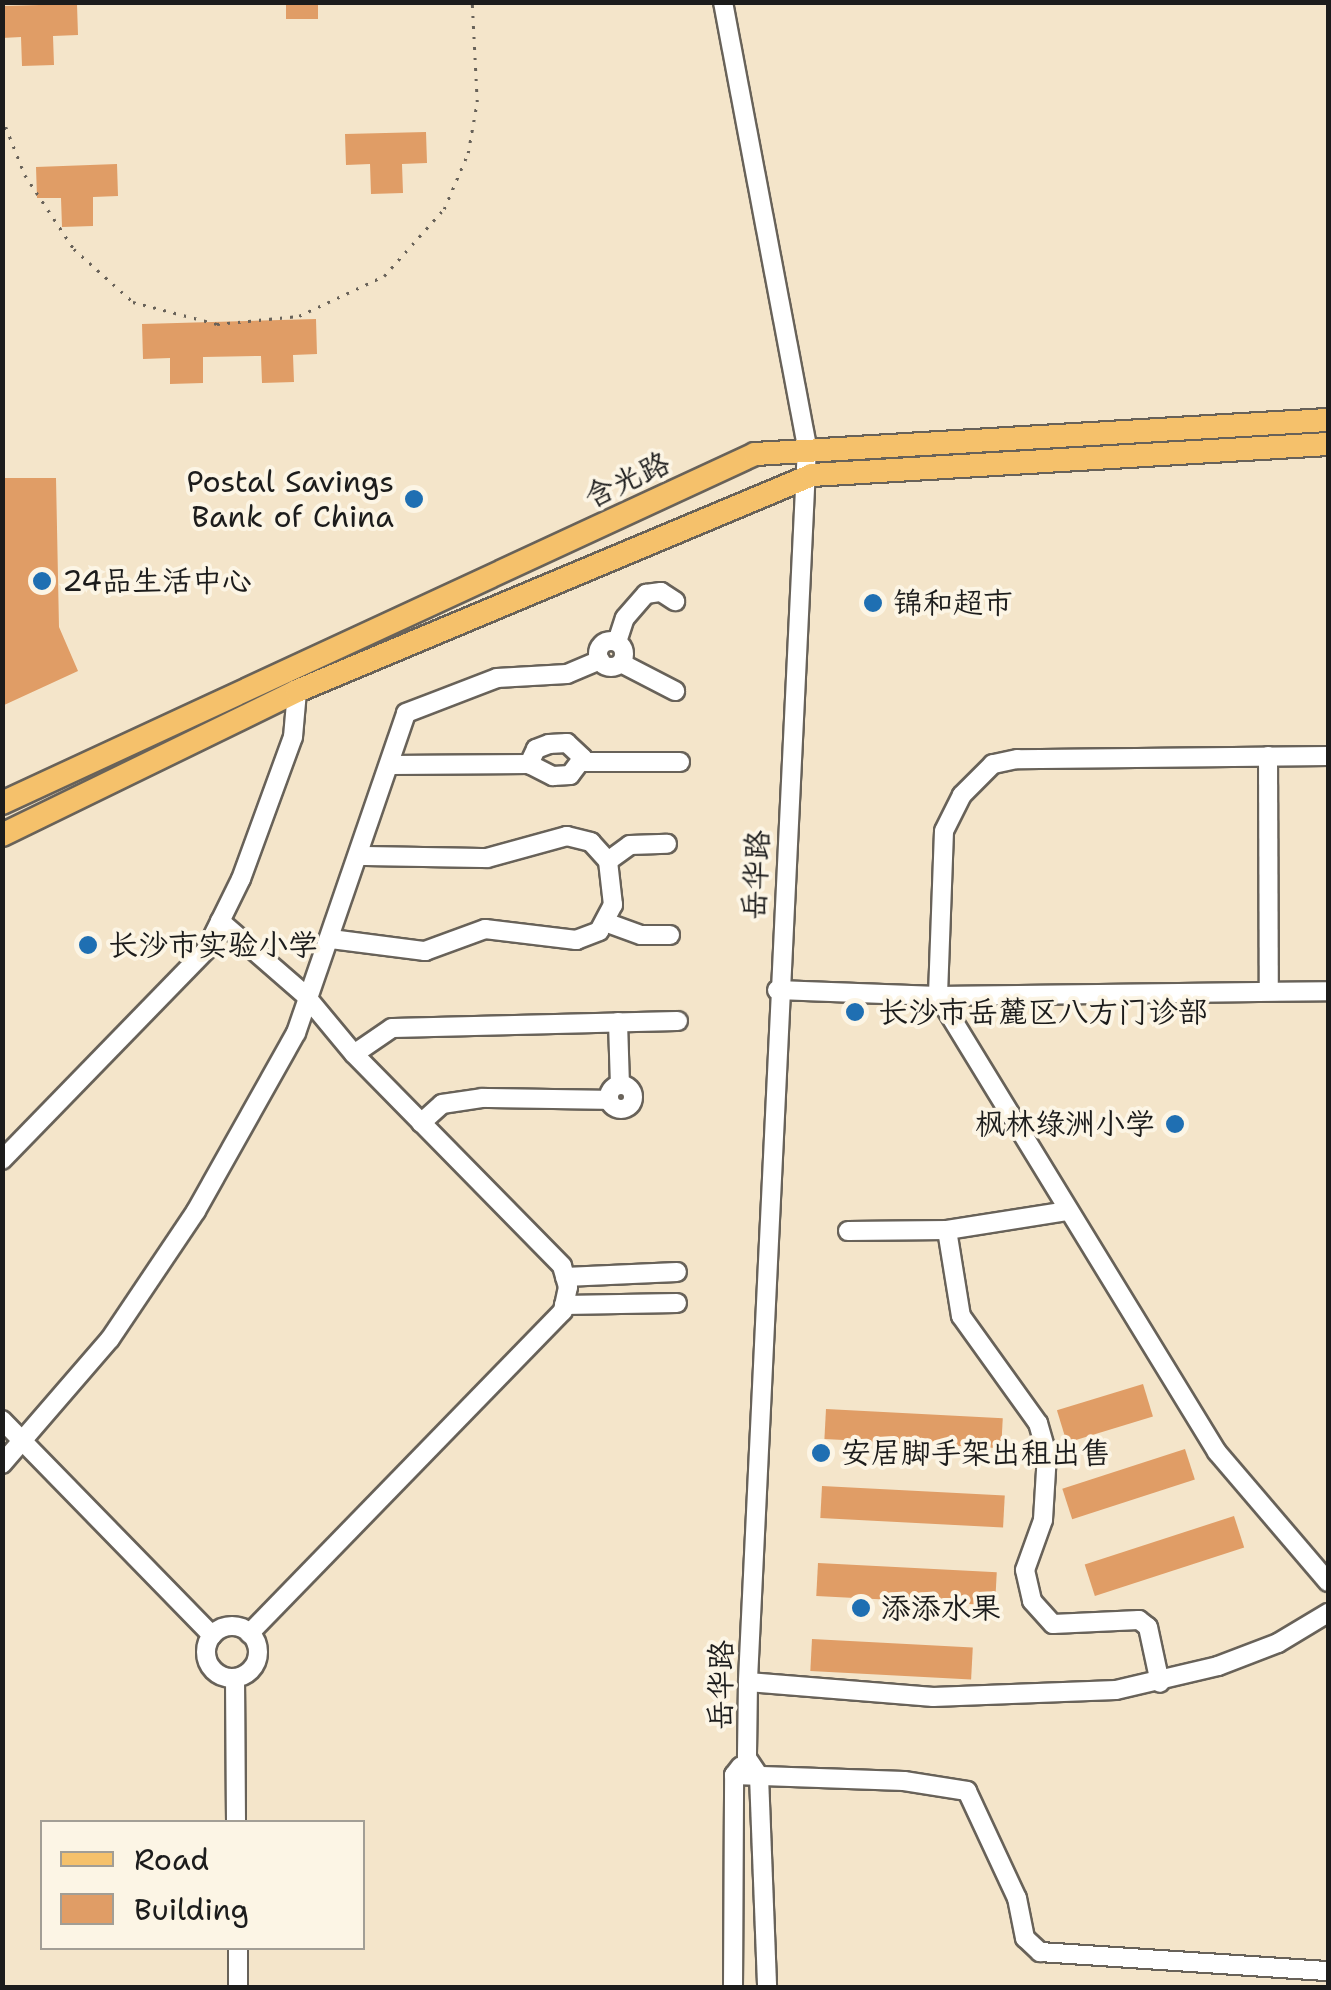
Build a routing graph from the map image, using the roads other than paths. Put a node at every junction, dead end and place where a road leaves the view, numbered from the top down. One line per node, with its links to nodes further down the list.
1 (723, 2): 4 (street, 岳华路)
2 (1328, 420): 4 (main road, 含光路)
3 (1328, 444): 5 (main road)
4 (807, 447): 5 (street, 岳华路); 18 (main road, 含光路)
5 (807, 476): 10 (main road); 28 (street, 岳华路)
6 (675, 600): 7 (street)
7 (618, 642): 8 (street); 9 (street)
8 (600, 660): 9 (street); 17 (street)
9 (621, 663): 11 (street)
10 (297, 691): 19 (main road); 23 (street)
11 (675, 691)
12 (1268, 756): 13 (street); 27 (street); 30 (street)
13 (1328, 756)
14 (582, 762): 15 (street); 16 (street); 16 (street)
15 (680, 762)
16 (529, 764): 17 (street)
17 (391, 765): 21 (street)
18 (2, 803)
19 (2, 835)
20 (667, 844): 22 (street)
21 (360, 856): 22 (street); 26 (street)
22 (608, 862): 24 (street)
23 (220, 921): 31 (street); 36 (street)
24 (605, 922): 25 (street); 26 (street)
25 (670, 936)
26 (331, 939): 31 (street)
27 (1269, 988): 29 (street); 30 (street)
28 (776, 990): 30 (street); 52 (street, 岳华路)
29 (1328, 992)
30 (938, 996): 37 (street)
31 (310, 1001): 34 (street); 45 (street)
32 (618, 1022): 33 (street); 34 (street); 35 (street)
33 (678, 1022)
34 (354, 1054): 35 (street)
35 (421, 1123): 41 (street)
36 (2, 1160)
37 (1068, 1211): 38 (street); 47 (street)
38 (948, 1230): 39 (street); 53 (street)
39 (848, 1231)
40 (676, 1272): 41 (street)
41 (565, 1277): 43 (street)
42 (677, 1303): 43 (street)
43 (564, 1304): 49 (street)
44 (2, 1420): 45 (street)
45 (25, 1442): 46 (street); 50 (street)
46 (2, 1464)
47 (1328, 1582)
48 (1328, 1613): 53 (street)
49 (249, 1634): 50 (street); 51 (street)
50 (212, 1635): 51 (street)
51 (234, 1678): 57 (street)
52 (748, 1682): 53 (street); 54 (street, 岳华路)
53 (1160, 1683)
54 (747, 1758): 55 (street, 岳华路); 56 (street, 岳华路)
55 (734, 1775): 56 (street); 61 (street, 岳华路)
56 (759, 1776): 59 (street); 62 (street)
57 (236, 1820)
58 (238, 1950): 60 (street)
59 (1328, 1971)
60 (238, 1988)
61 (733, 1988)
62 (766, 1988)

